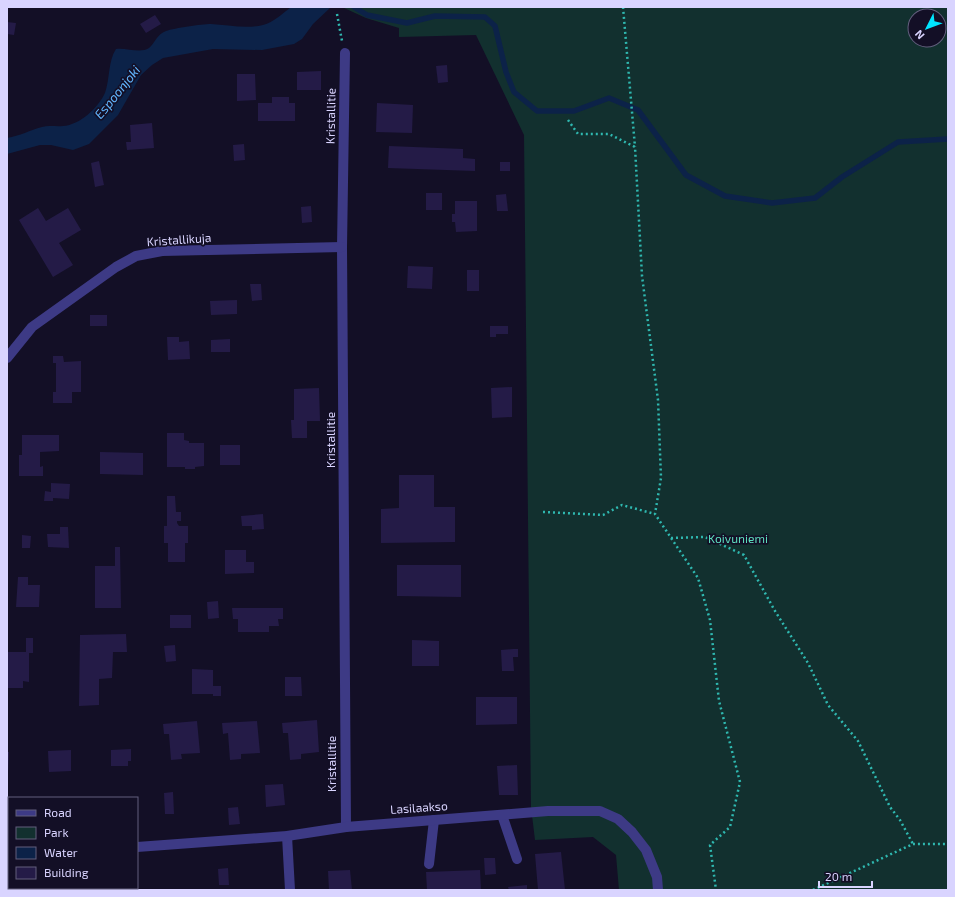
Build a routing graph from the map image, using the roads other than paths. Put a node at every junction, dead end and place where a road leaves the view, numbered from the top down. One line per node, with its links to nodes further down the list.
1 (345, 53): 2 (street, Kristallitie)
2 (342, 247): 3 (street, Kristallikuja); 6 (street, Kristallitie)
3 (7, 358)
4 (502, 815): 5 (street, Lasilaakso); 9 (street); 12 (street, Lasilaakso)
5 (434, 820): 6 (street, Lasilaakso); 10 (street)
6 (346, 826): 7 (street, Lasilaakso)
7 (287, 836): 8 (street, Lasilaakso); 11 (street)
8 (138, 847)
9 (517, 859)
10 (429, 864)
11 (290, 890)
12 (658, 890)

